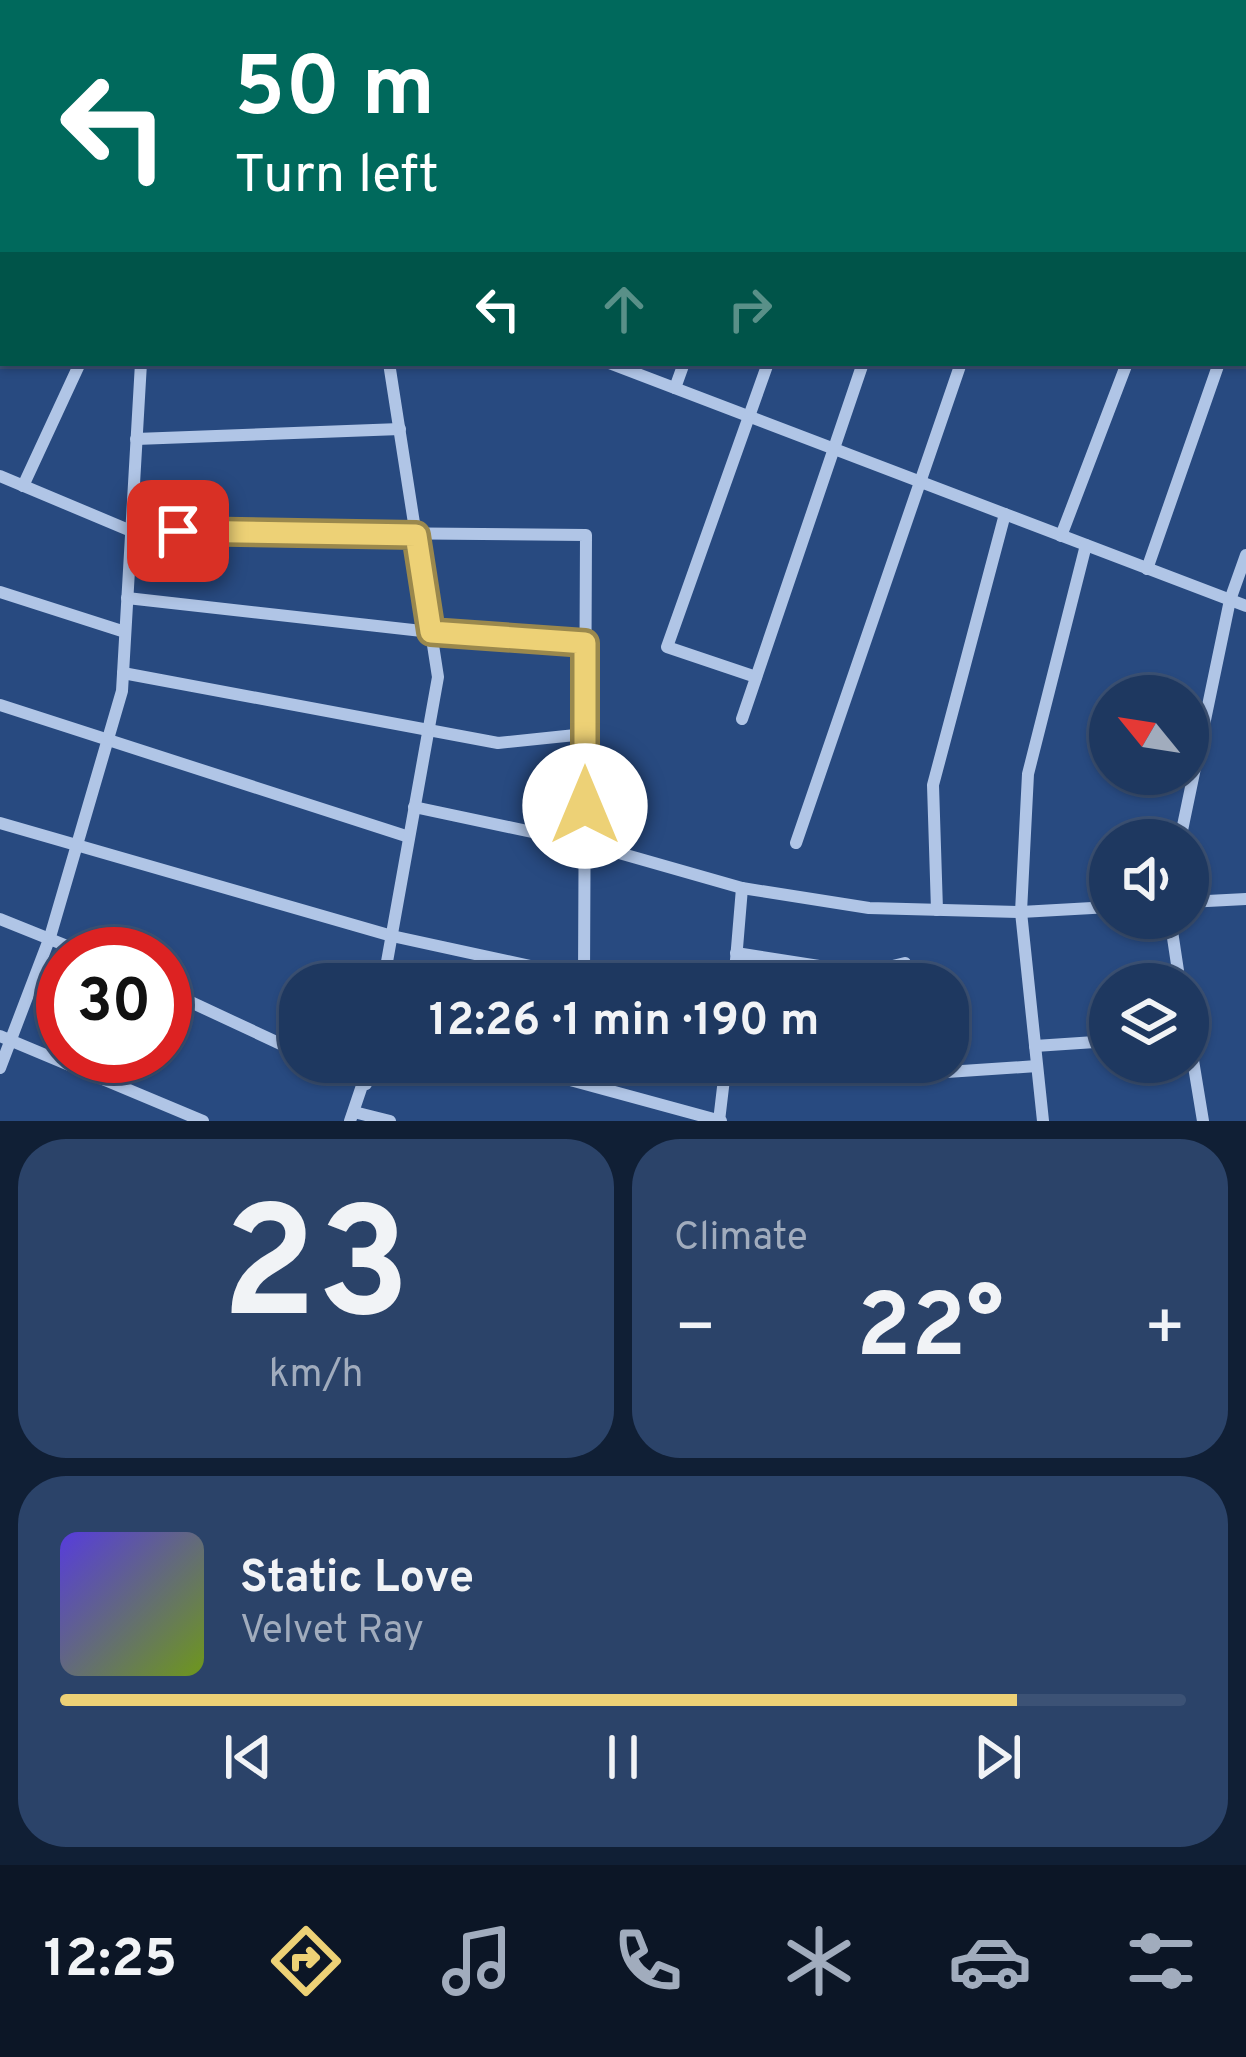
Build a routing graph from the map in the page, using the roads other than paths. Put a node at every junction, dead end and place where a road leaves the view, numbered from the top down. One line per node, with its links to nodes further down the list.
1 (79, 366): 18 (street)
2 (141, 366): 14 (street)
3 (390, 366): 13 (street)
4 (617, 366): 11 (street)
5 (683, 366): 11 (street)
6 (767, 366): 12 (street)
7 (862, 366): 15 (street)
8 (960, 366): 17 (street)
9 (1126, 366): 22 (street)
10 (1218, 366): 25 (street)
11 (675, 388): 12 (street)
12 (749, 416): 15 (street); 34 (street)
13 (400, 429): 14 (street); 21 (street)
14 (136, 439): 20 (street)
15 (831, 448): 17 (street); 34 (street)
16 (0, 476): 18 (street)
17 (918, 481): 19 (street); 45 (street)
18 (23, 486): 20 (street)
19 (1004, 514): 22 (street); 51 (street)
20 (131, 531): 21 (street); 27 (street)
21 (416, 535): 31 (street); 32 (street)
22 (1061, 536): 23 (street)
23 (1086, 545): 25 (street); 52 (street)
24 (1246, 554): 28 (street)
25 (1148, 569): 28 (street)
26 (0, 592): 30 (street)
27 (127, 598): 30 (street); 31 (street)
28 (1230, 601): 29 (street); 41 (street)
29 (1246, 606)
30 (125, 632): 33 (street)
31 (431, 632): 32 (street); 37 (street)
32 (585, 643): 38 (street)
33 (123, 673): 37 (street); 39 (street)
34 (756, 677): 36 (street)
35 (0, 705): 39 (street)
36 (742, 719)
37 (429, 727): 38 (street); 40 (street)
38 (585, 734): 44 (street)
39 (107, 741): 43 (street); 46 (street)
40 (414, 808): 43 (street); 44 (street)
41 (1184, 819)
42 (0, 823): 46 (street)
43 (409, 837): 56 (street)
44 (584, 843): 47 (street); 60 (street)
45 (796, 843)
46 (76, 848): 54 (street); 56 (street)
47 (742, 888): 51 (street); 57 (street)
48 (1246, 898): 49 (street)
49 (1209, 901)
50 (1089, 908): 52 (street)
51 (937, 910): 52 (street)
52 (1021, 912): 68 (street)
53 (0, 919): 55 (street)
54 (53, 927)
55 (36, 932)
56 (392, 936): 58 (street); 59 (street)
57 (736, 952): 61 (street); 62 (street)
58 (387, 963)
59 (515, 963)
60 (584, 963)
61 (735, 963)
62 (803, 963)
63 (36, 969): 65 (street)
64 (192, 1003): 67 (street)
65 (5, 1039): 70 (street); 77 (street)
66 (1089, 1042): 68 (street)
67 (279, 1043)
68 (1035, 1046): 69 (street)
69 (1037, 1066): 71 (street); 80 (street)
70 (0, 1068)
71 (969, 1071)
72 (581, 1083): 79 (street)
73 (724, 1083): 79 (street)
74 (1196, 1083): 81 (street)
75 (366, 1084): 76 (street)
76 (352, 1116): 78 (street)
77 (203, 1121)
78 (390, 1121)
79 (720, 1121)
80 (1043, 1121)
81 (1203, 1121)

